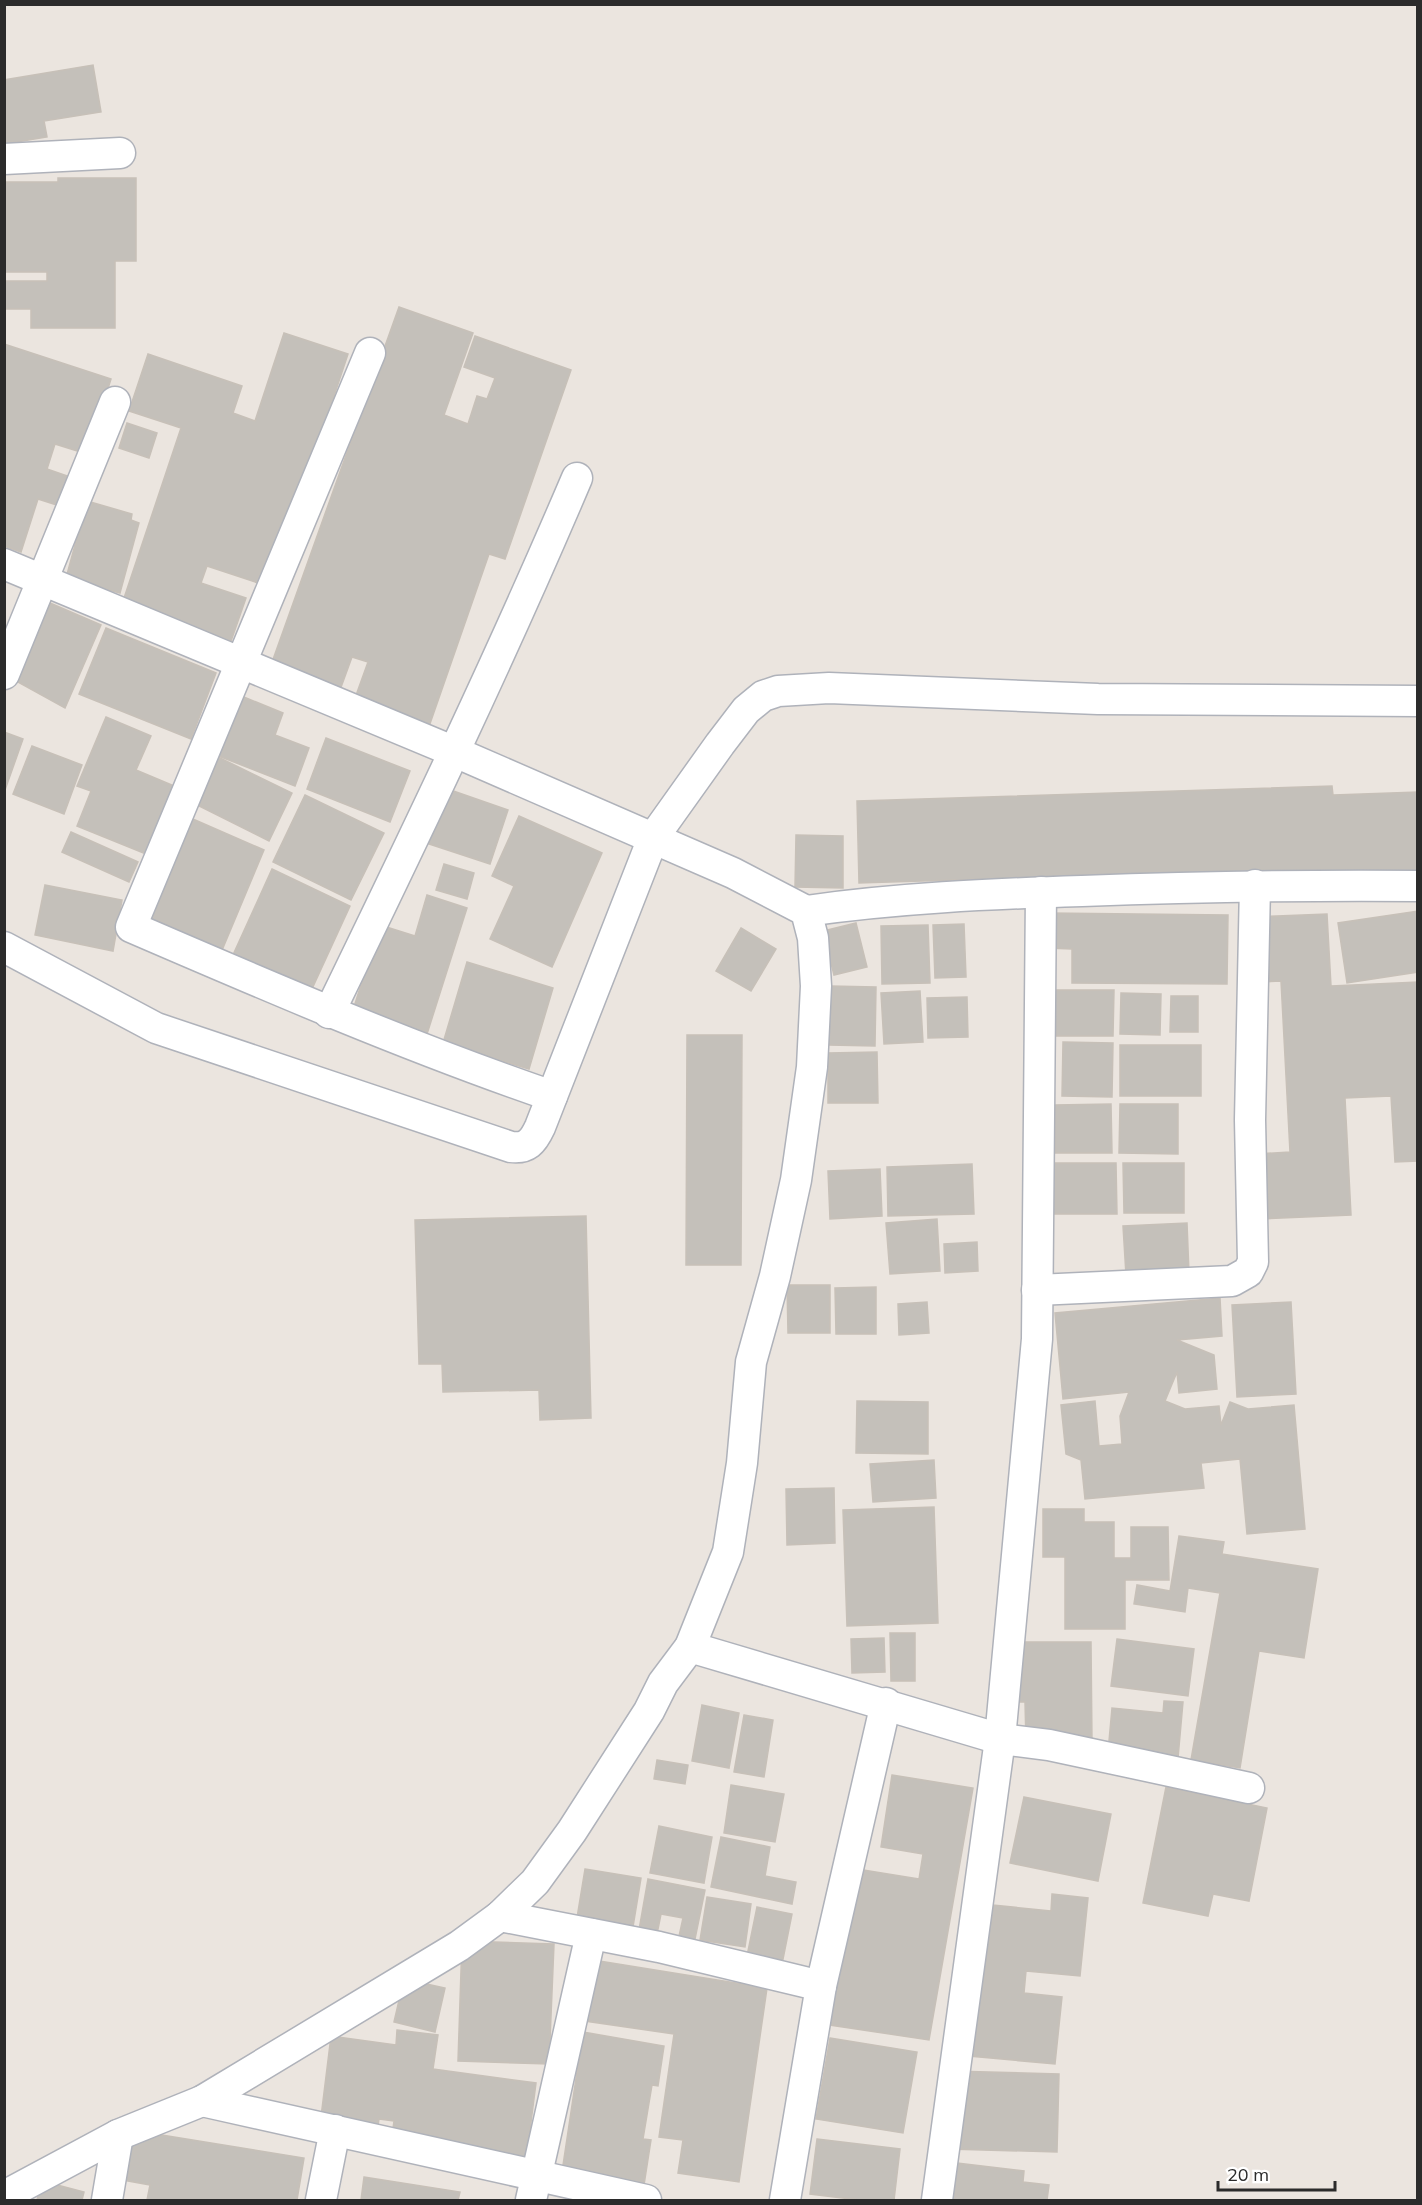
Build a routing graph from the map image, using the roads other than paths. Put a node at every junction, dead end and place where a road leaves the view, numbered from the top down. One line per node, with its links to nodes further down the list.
1 (120, 153): 2 (street)
2 (4, 159)
3 (370, 353): 8 (street)
4 (115, 402): 7 (street)
5 (577, 478): 11 (street)
6 (4, 564): 7 (street)
7 (42, 580): 8 (street); 9 (street)
8 (242, 663): 11 (street); 18 (street)
9 (4, 674)
10 (1418, 701): 12 (street)
11 (455, 752): 12 (street); 18 (street)
12 (653, 838): 16 (street); 19 (street)
13 (1255, 885): 14 (street); 15 (street); 20 (street)
14 (1418, 886)
15 (1041, 892): 16 (street); 20 (street)
16 (806, 911): 21 (street)
17 (4, 947): 19 (street)
18 (329, 1013): 19 (street)
19 (552, 1096)
20 (1037, 1290): 23 (street)
21 (690, 1647): 22 (street); 25 (street)
22 (886, 1703): 23 (street); 27 (street)
23 (999, 1739): 24 (street); 37 (street)
24 (1249, 1788)
25 (500, 1916): 26 (street); 28 (street)
26 (591, 1934): 27 (street); 31 (street)
27 (821, 1986): 36 (street)
28 (202, 2100): 29 (street); 30 (street)
29 (335, 2130): 31 (street); 34 (street)
30 (118, 2135): 32 (street); 33 (street)
31 (534, 2188): 35 (street)
32 (4, 2196)
33 (107, 2200)
34 (321, 2200)
35 (646, 2200)
36 (785, 2200)
37 (937, 2200)

